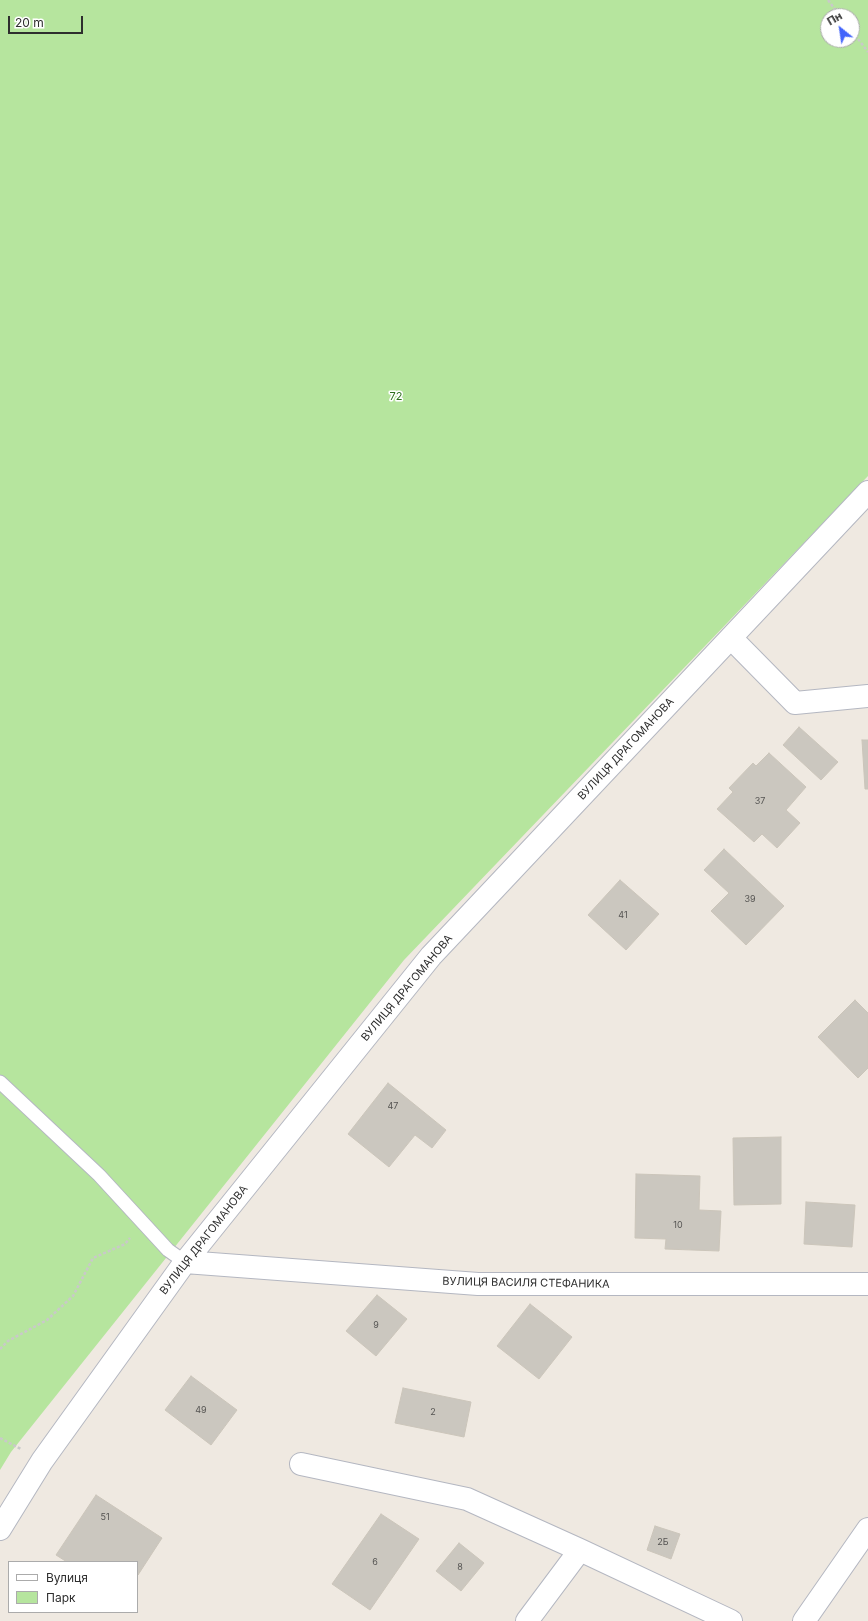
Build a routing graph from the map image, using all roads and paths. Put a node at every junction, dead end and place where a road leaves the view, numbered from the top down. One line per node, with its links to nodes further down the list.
1 (860, 42): 2 (path)
2 (868, 52)
3 (868, 492): 4 (street, ВУЛИЦЯ ДРАГОМАНОВА)
4 (730, 638): 5 (street); 8 (street, ВУЛИЦЯ ДРАГОМАНОВА)
5 (868, 696)
6 (0, 1082): 7 (lane)
7 (143, 1222): 8 (lane); 10 (path)
8 (185, 1262): 9 (street, ВУЛИЦЯ ВАСИЛЯ СТЕФАНИКА); 12 (street, ВУЛИЦЯ ДРАГОМАНОВА)
9 (868, 1284)
10 (0, 1349)
11 (301, 1464): 14 (street)
12 (0, 1529)
13 (868, 1529): 17 (street)
14 (580, 1550): 15 (street); 16 (street)
15 (527, 1621)
16 (731, 1621)
17 (804, 1621)

